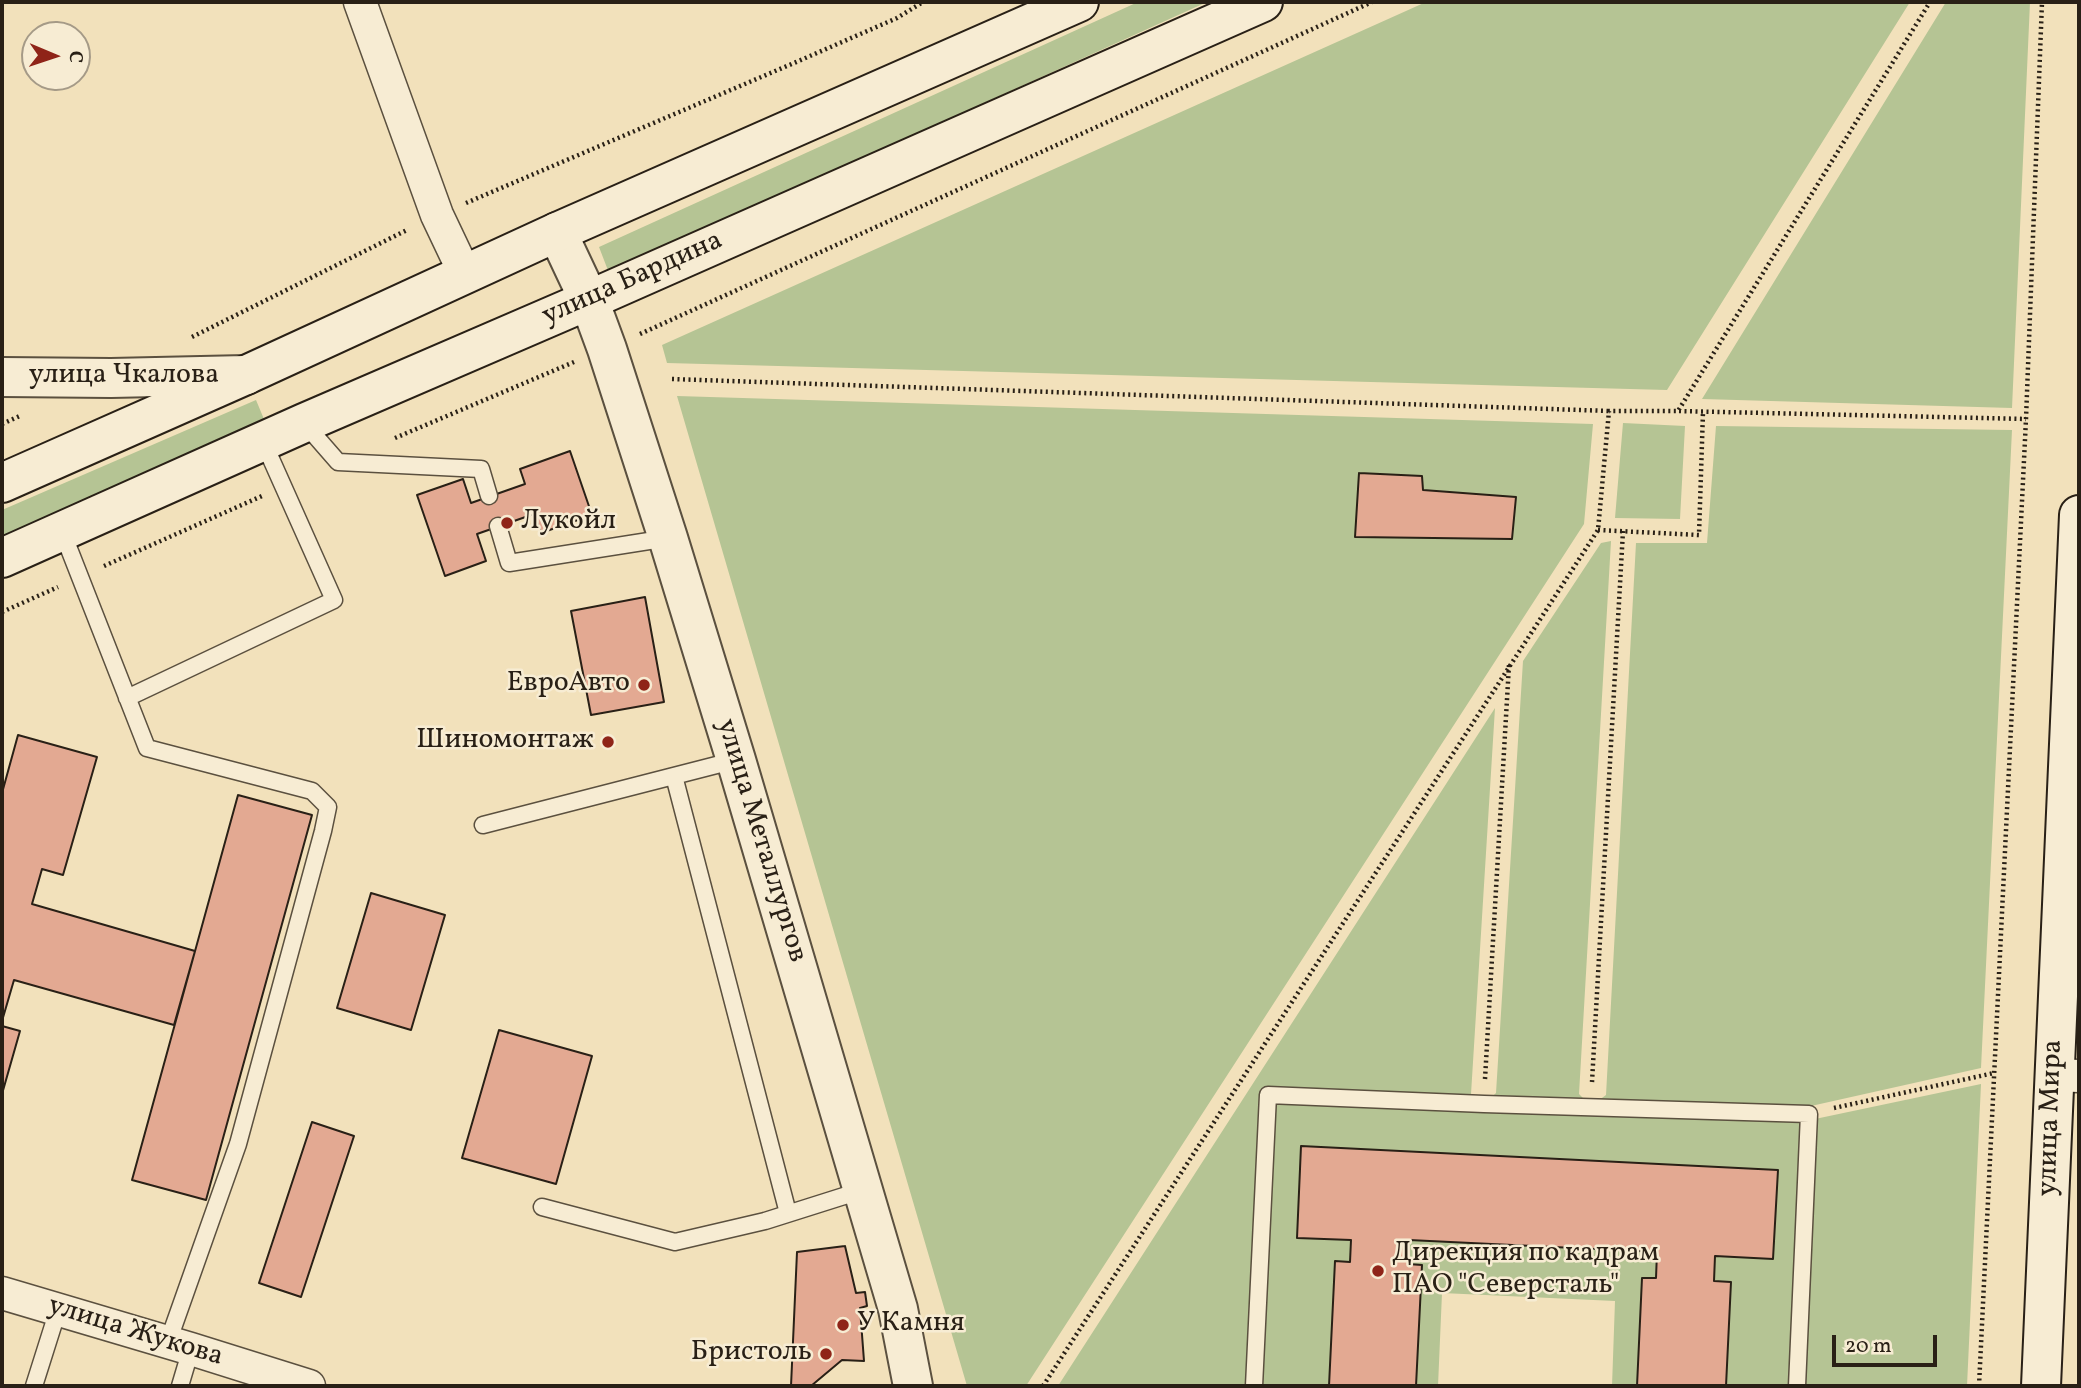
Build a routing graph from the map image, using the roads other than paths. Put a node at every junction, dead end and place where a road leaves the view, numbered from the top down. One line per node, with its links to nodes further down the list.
1 (360, 2): 5 (street)
2 (1079, 2): 4 (main road)
3 (1263, 2): 6 (main road, улица Бардина)
4 (557, 232): 5 (main road); 6 (main road, улица Металлургов)
5 (465, 274): 7 (main road)
6 (589, 300): 9 (main road, улица Бардина); 16 (main road, улица Металлургов)
7 (246, 376): 8 (main road, улица Чкалова); 11 (main road)
8 (2, 377)
9 (304, 423): 10 (main road, улица Бардина); 12 (lane)
10 (263, 441): 15 (main road, улица Бардина); 18 (lane)
11 (2, 483)
12 (489, 496)
13 (2079, 515): 22 (main road, улица Мира)
14 (498, 526): 16 (lane)
15 (62, 531): 17 (main road, улица Бардина); 18 (lane)
16 (668, 538): 19 (main road, улица Металлургов)
17 (2, 558)
18 (127, 698): 28 (lane)
19 (736, 760): 20 (lane); 23 (main road, улица Металлургов)
20 (674, 776): 21 (lane); 25 (lane)
21 (484, 825)
22 (2066, 1075): 35 (main road, улица Мира)
23 (863, 1189): 25 (lane); 32 (main road, улица Металлургов)
24 (542, 1207): 25 (lane)
25 (789, 1213)
26 (2, 1293): 27 (street, улица Жукова)
27 (58, 1310): 28 (street, улица Жукова); 30 (lane)
28 (179, 1346): 29 (street, улица Жукова); 31 (lane)
29 (293, 1384)
30 (34, 1386)
31 (180, 1386)
32 (913, 1386)
33 (1254, 1386): 34 (lane)
34 (1797, 1386)
35 (2042, 1386)

